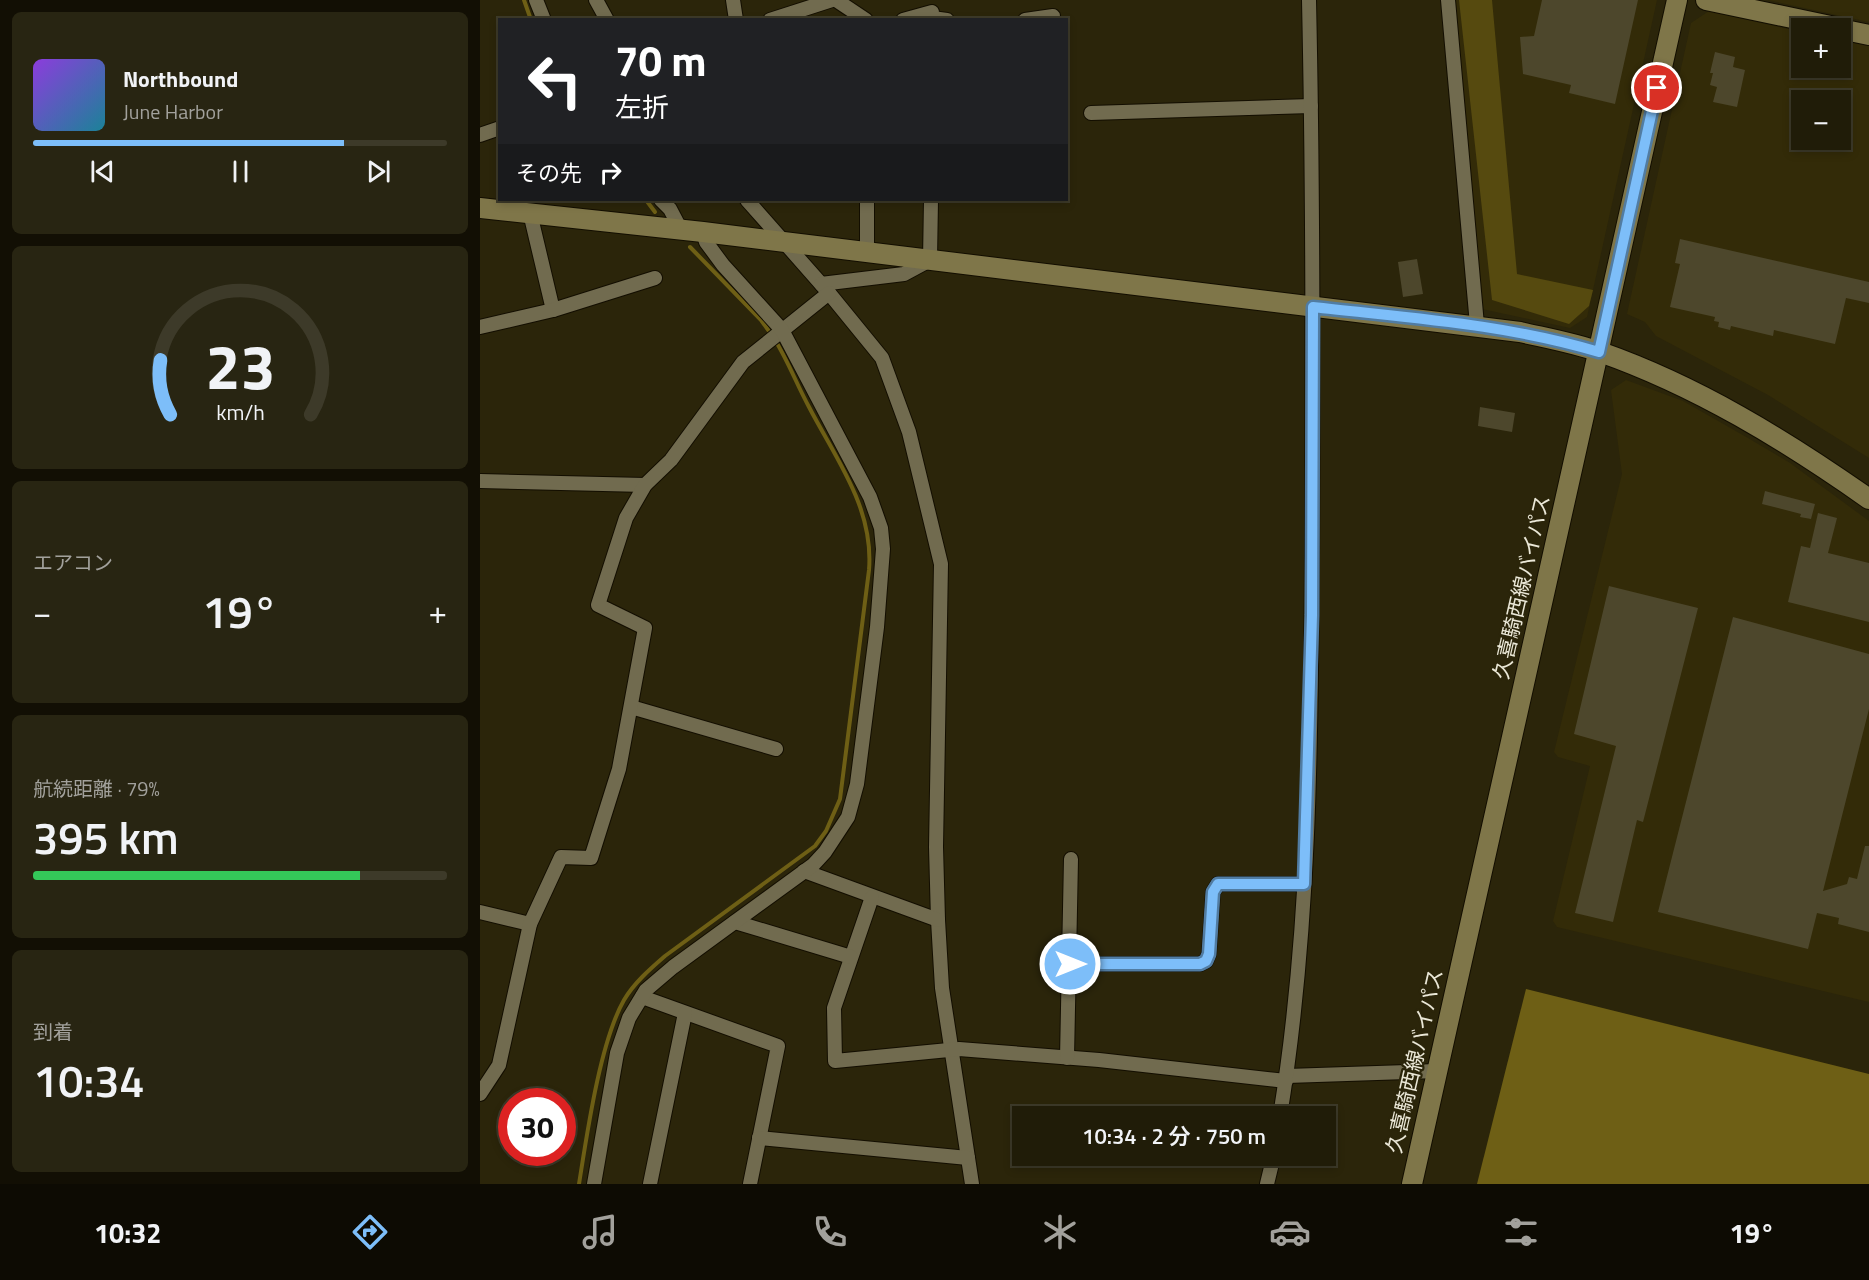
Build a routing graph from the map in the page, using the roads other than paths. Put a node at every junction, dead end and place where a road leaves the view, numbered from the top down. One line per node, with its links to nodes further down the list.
1 (536, 0): 12 (street)
2 (596, 0): 13 (street)
3 (733, 0): 14 (street)
4 (834, 0): 9 (street); 16 (street)
5 (1309, 0): 22 (street)
6 (1448, 0): 41 (street)
7 (1677, 0): 44 (street, 久喜騎西線バイパス)
8 (1706, 0): 19 (street)
9 (814, 3): 15 (street)
10 (932, 12): 17 (street)
11 (1053, 16): 18 (street)
12 (543, 18)
13 (606, 18)
14 (736, 18)
15 (775, 18)
16 (863, 18)
17 (910, 18)
18 (1038, 18)
19 (1791, 18)
20 (1851, 31): 21 (street)
21 (1869, 35)
22 (1311, 106): 23 (street); 39 (street)
23 (1091, 112)
24 (498, 129): 25 (street)
25 (480, 135)
26 (662, 201): 32 (street)
27 (748, 201): 34 (street)
28 (867, 201): 35 (street)
29 (931, 201): 36 (street)
30 (480, 208): 31 (street)
31 (530, 213): 32 (street); 40 (street)
32 (681, 230): 33 (street)
33 (703, 232): 34 (street); 43 (street)
34 (784, 243): 35 (street); 38 (street)
35 (867, 253): 36 (street)
36 (930, 260): 38 (street); 39 (street)
37 (655, 278): 40 (street)
38 (825, 288): 43 (street); 55 (street)
39 (1313, 307): 41 (street); 52 (street)
40 (553, 310): 42 (street)
41 (1477, 325): 44 (street)
42 (480, 327)
43 (782, 330): 46 (street); 51 (street)
44 (1599, 352): 47 (street); 64 (street, 久喜騎西線バイパス)
45 (480, 481): 46 (street)
46 (645, 485): 48 (street)
47 (1869, 499)
48 (631, 707): 49 (street); 57 (street)
49 (776, 749)
50 (1071, 859): 59 (street)
51 (804, 871): 53 (street); 56 (street)
52 (1304, 884): 59 (street); 65 (street)
53 (872, 897): 55 (street); 58 (street)
54 (480, 912): 57 (street)
55 (938, 920): 62 (street)
56 (735, 922): 58 (street); 60 (street)
57 (530, 924): 66 (street)
58 (851, 957): 62 (street)
59 (1070, 964): 63 (street)
60 (642, 997): 61 (street); 71 (street)
61 (685, 1013): 68 (street); 72 (street)
62 (950, 1049): 63 (street); 69 (street)
63 (1067, 1058): 65 (street)
64 (1437, 1071): 65 (street); 76 (street, 久喜騎西線バイパス)
65 (1286, 1078): 67 (street)
66 (480, 1094)
67 (1282, 1106)
68 (759, 1138): 69 (street); 73 (street)
69 (968, 1158): 74 (street)
70 (1272, 1166): 75 (street)
71 (594, 1184)
72 (650, 1184)
73 (750, 1184)
74 (972, 1184)
75 (1268, 1184)
76 (1412, 1184)

